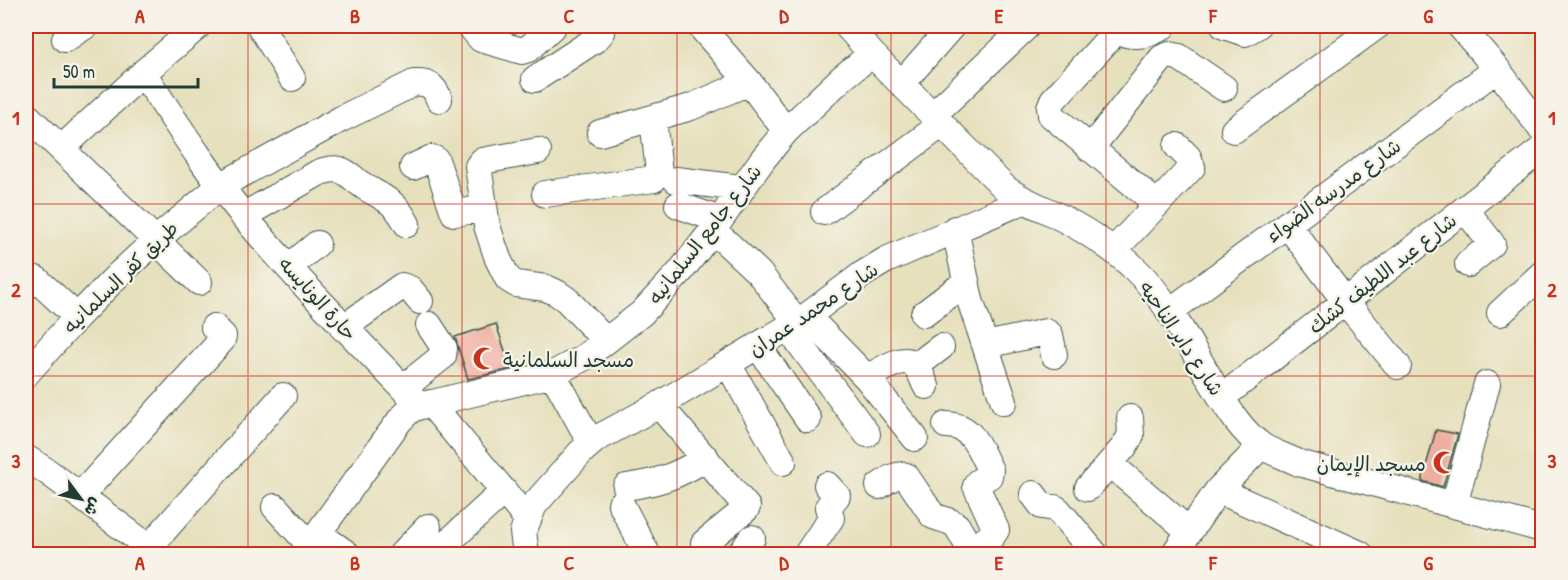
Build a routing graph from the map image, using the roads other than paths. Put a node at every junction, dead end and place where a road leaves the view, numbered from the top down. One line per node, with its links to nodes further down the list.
1 (198, 26): 18 (street)
2 (260, 26): 19 (street)
3 (470, 26): 4 (street)
4 (553, 26)
5 (601, 26): 20 (street)
6 (700, 26): 21 (street)
7 (847, 26): 16 (street, شارع داير الناحيه)
8 (952, 26): 22 (street)
9 (1027, 26): 28 (street)
10 (1224, 26): 11 (street)
11 (1257, 26)
12 (1377, 26): 29 (street)
13 (1115, 28): 14 (street); 34 (street)
14 (1160, 28)
15 (1466, 28): 17 (street)
16 (872, 54): 22 (street, شارع داير الناحيه); 30 (street, شارع جامع السلمانيه)
17 (1497, 69): 25 (street); 48 (street, شارع مدرسه الضواء)
18 (143, 73): 33 (street); 38 (street, حارة الونايسه)
19 (292, 78)
20 (535, 79)
21 (749, 82): 27 (street); 30 (street)
22 (902, 83): 28 (street, شارع داير الناحيه)
23 (1224, 88): 34 (street)
24 (439, 99): 38 (street, طريق كفر السلمانيه)
25 (1538, 112)
26 (26, 115): 33 (street)
27 (653, 119): 31 (street); 40 (street)
28 (938, 120): 41 (street, شارع داير الناحيه); 45 (street)
29 (1234, 130)
30 (786, 131): 39 (street, شارع جامع السلمانيه)
31 (600, 133)
32 (1177, 146): 42 (street)
33 (62, 148): 51 (street)
34 (1090, 149): 42 (street)
35 (1542, 149): 44 (street, شارع عبد اللطيف كشك)
36 (538, 152): 43 (street)
37 (413, 166): 43 (street)
38 (220, 186): 46 (street, حارة الونايسه); 51 (street, طريق كفر السلمانيه)
39 (741, 188): 49 (street, شارع جامع السلمانيه); 49 (street)
40 (545, 194)
41 (1023, 201): 50 (street, شارع محمد عمران); 53 (street, شارع داير الناحيه)
42 (1158, 204): 53 (street)
43 (483, 209): 68 (street)
44 (1465, 209): 54 (street); 60 (street, شارع عبد اللطيف كشك)
45 (824, 212)
46 (243, 216): 47 (street); 55 (street, حارة الونايسه)
47 (407, 224)
48 (1287, 224): 60 (street); 61 (street, شارع مدرسه الضواء)
49 (716, 225): 65 (street); 68 (street, شارع جامع السلمانيه)
50 (954, 229): 58 (street); 65 (street, شارع محمد عمران)
51 (156, 240): 57 (street); 64 (street, طريق كفر السلمانيه)
52 (317, 244): 55 (street)
53 (1114, 250): 61 (street, شارع داير الناحيه)
54 (1468, 264)
55 (290, 267): 67 (street, حارة الونايسه)
56 (1542, 274): 62 (street)
57 (199, 282)
58 (966, 282): 63 (street); 69 (street)
59 (26, 284): 64 (street)
60 (1345, 301): 74 (street); 80 (street, شارع عبد اللطيف كشك)
61 (1169, 312): 80 (street, شارع داير الناحيه)
62 (1500, 313)
63 (924, 314)
64 (77, 317): 75 (street, طريق كفر السلمانيه)
65 (798, 322): 70 (street, شارع محمد عمران); 77 (street); 87 (street)
66 (213, 327): 101 (street)
67 (343, 327): 81 (street, حارة الونايسه); 81 (street)
68 (606, 341): 76 (street, شارع جامع السلمانيه)
69 (986, 345): 72 (street); 82 (street)
70 (758, 346): 73 (street, شارع محمد عمران); 85 (street)
71 (941, 347): 77 (street)
72 (1054, 355)
73 (728, 364): 83 (street, شارع محمد عمران); 93 (street)
74 (1398, 366)
75 (26, 374)
76 (553, 374): 81 (street, شارع جامع السلمانيه); 90 (street)
77 (867, 378): 88 (street)
78 (1487, 384): 102 (street)
79 (283, 396): 110 (street)
80 (1221, 398): 89 (street, شارع داير الناحيه)
81 (418, 399): 99 (street, حارة الونايسه); 108 (street, شارع جامع السلمانيه)
82 (1004, 402)
83 (659, 405): 90 (street, شارع محمد عمران); 92 (street)
84 (1130, 418): 94 (street)
85 (808, 419)
86 (946, 425): 111 (street)
87 (867, 434)
88 (915, 438)
89 (1261, 446): 98 (street); 102 (street, شارع داير الناحيه)
90 (586, 448): 104 (street)
91 (26, 458): 101 (street)
92 (706, 458): 107 (street); 116 (street)
93 (783, 462)
94 (1110, 464): 97 (street); 109 (street)
95 (827, 485): 117 (street)
96 (879, 486): 111 (street)
97 (1088, 488)
98 (1218, 490): 109 (street); 119 (street)
99 (504, 491): 104 (street, حارة الونايسه); 114 (street)
100 (1033, 494): 118 (street)
101 (80, 496): 110 (street)
102 (1454, 506): 106 (street, شارع داير الناحيه)
103 (275, 507): 108 (street)
104 (527, 519): 115 (street)
105 (428, 527): 113 (street)
106 (1542, 529)
107 (704, 543)
108 (311, 545): 112 (street)
109 (1182, 547)
110 (150, 552)
111 (972, 552)
112 (347, 555)
113 (402, 555)
114 (435, 555)
115 (526, 555)
116 (647, 555)
117 (807, 555)
118 (1095, 555)
119 (1360, 555)

